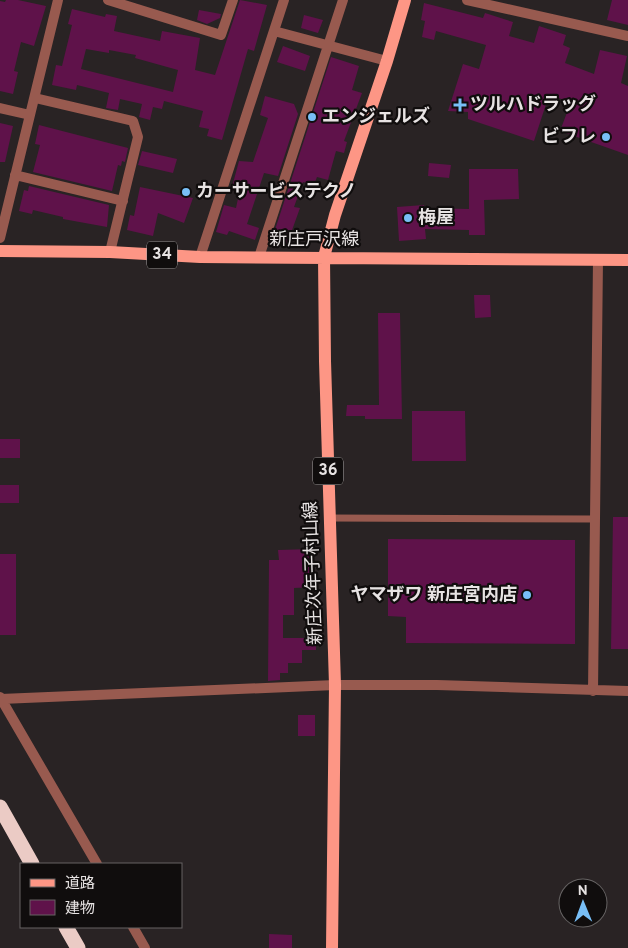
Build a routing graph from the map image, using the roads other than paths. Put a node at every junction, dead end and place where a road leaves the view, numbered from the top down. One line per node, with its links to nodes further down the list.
1 (58, 0): 12 (street)
2 (108, 0): 3 (street)
3 (234, 0)
4 (284, 0): 8 (street)
5 (343, 0): 10 (street)
6 (405, 0): 11 (main road, 新庄次年子村山線 / 36)
7 (467, 0): 9 (street)
8 (274, 30): 10 (street); 20 (street)
9 (628, 36)
10 (328, 45): 11 (street); 21 (street)
11 (387, 62): 22 (main road, 新庄次年子村山線 / 36)
12 (35, 98): 14 (street); 16 (street)
13 (0, 108): 14 (street)
14 (30, 115): 15 (street)
15 (16, 175): 16 (street); 17 (street)
16 (123, 201): 19 (street)
17 (0, 238)
18 (0, 251): 19 (main road, 新庄戸沢線 / 34)
19 (110, 252): 20 (main road, 新庄戸沢線 / 34)
20 (200, 257): 21 (main road, 新庄戸沢線 / 34)
21 (259, 257): 22 (main road, 新庄戸沢線 / 34)
22 (324, 257): 23 (main road, 新庄戸沢線 / 34); 25 (main road, 新庄次年子村山線 / 36)
23 (598, 260): 24 (main road, 新庄戸沢線 / 34); 26 (street)
24 (628, 260)
25 (329, 518): 26 (lane); 27 (main road, 新庄次年子村山線 / 36)
26 (595, 519): 28 (street)
27 (336, 685): 28 (street); 30 (street); 38 (main road, 新庄次年子村山線 / 36)
28 (593, 691): 29 (street)
29 (628, 691)
30 (0, 698): 33 (street)
31 (0, 807): 32 (highway)
32 (31, 863)
33 (96, 863)
34 (67, 928): 36 (highway)
35 (134, 928): 37 (street)
36 (78, 948)
37 (145, 948)
38 (332, 948)

